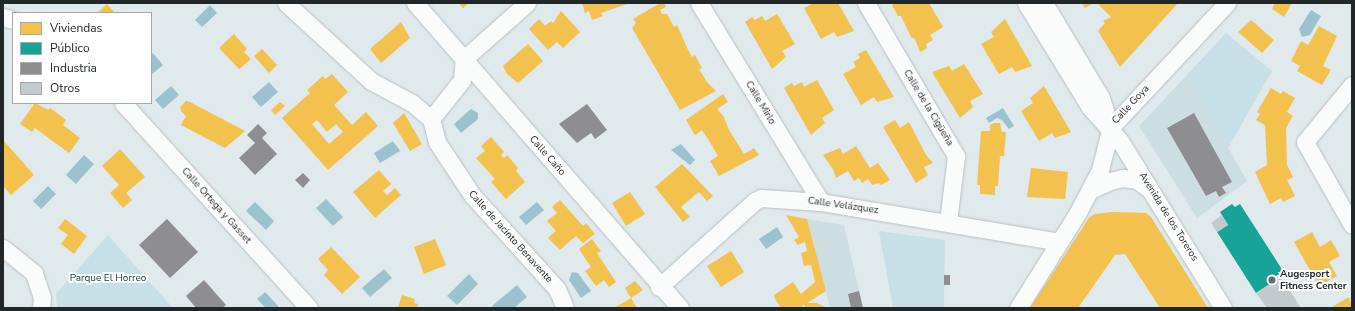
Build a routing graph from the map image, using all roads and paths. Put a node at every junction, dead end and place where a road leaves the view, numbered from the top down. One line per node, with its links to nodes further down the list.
1 (286, 3): 12 (street)
2 (415, 3): 9 (street, Calle Caño)
3 (526, 3): 9 (street)
4 (699, 3): 16 (street, Calle Mirlo)
5 (866, 3): 17 (street, Calle de la Cigüeña)
6 (1026, 3): 13 (street, Avenida de los Toreros)
7 (1044, 3): 13 (street, Avenida de los Toreros)
8 (1227, 3): 13 (street, Calle Goya)
9 (464, 59): 12 (street); 21 (street, Calle Caño)
10 (1352, 85): 18 (street)
11 (124, 104): 23 (street, Calle Ortega y Gasset)
12 (431, 119): 24 (street, Calle de Jacinto Benavente)
13 (1111, 127): 14 (street, Calle Goya); 15 (street, Avenida de los Toreros)
14 (1090, 190): 15 (street); 19 (street, Calle Goya)
15 (1153, 192): 27 (street, Avenida de los Toreros)
16 (821, 202): 17 (street, Calle Velázquez); 21 (street, Calle Velázquez)
17 (948, 222): 19 (street, Calle Velázquez)
18 (1352, 225)
19 (1059, 242): 26 (street, Calle Goya)
20 (3, 248): 22 (street)
21 (659, 287): 25 (street, Calle Caño)
22 (41, 308)
23 (309, 308)
24 (565, 308)
25 (680, 308)
26 (1018, 308)
27 (1223, 308)

